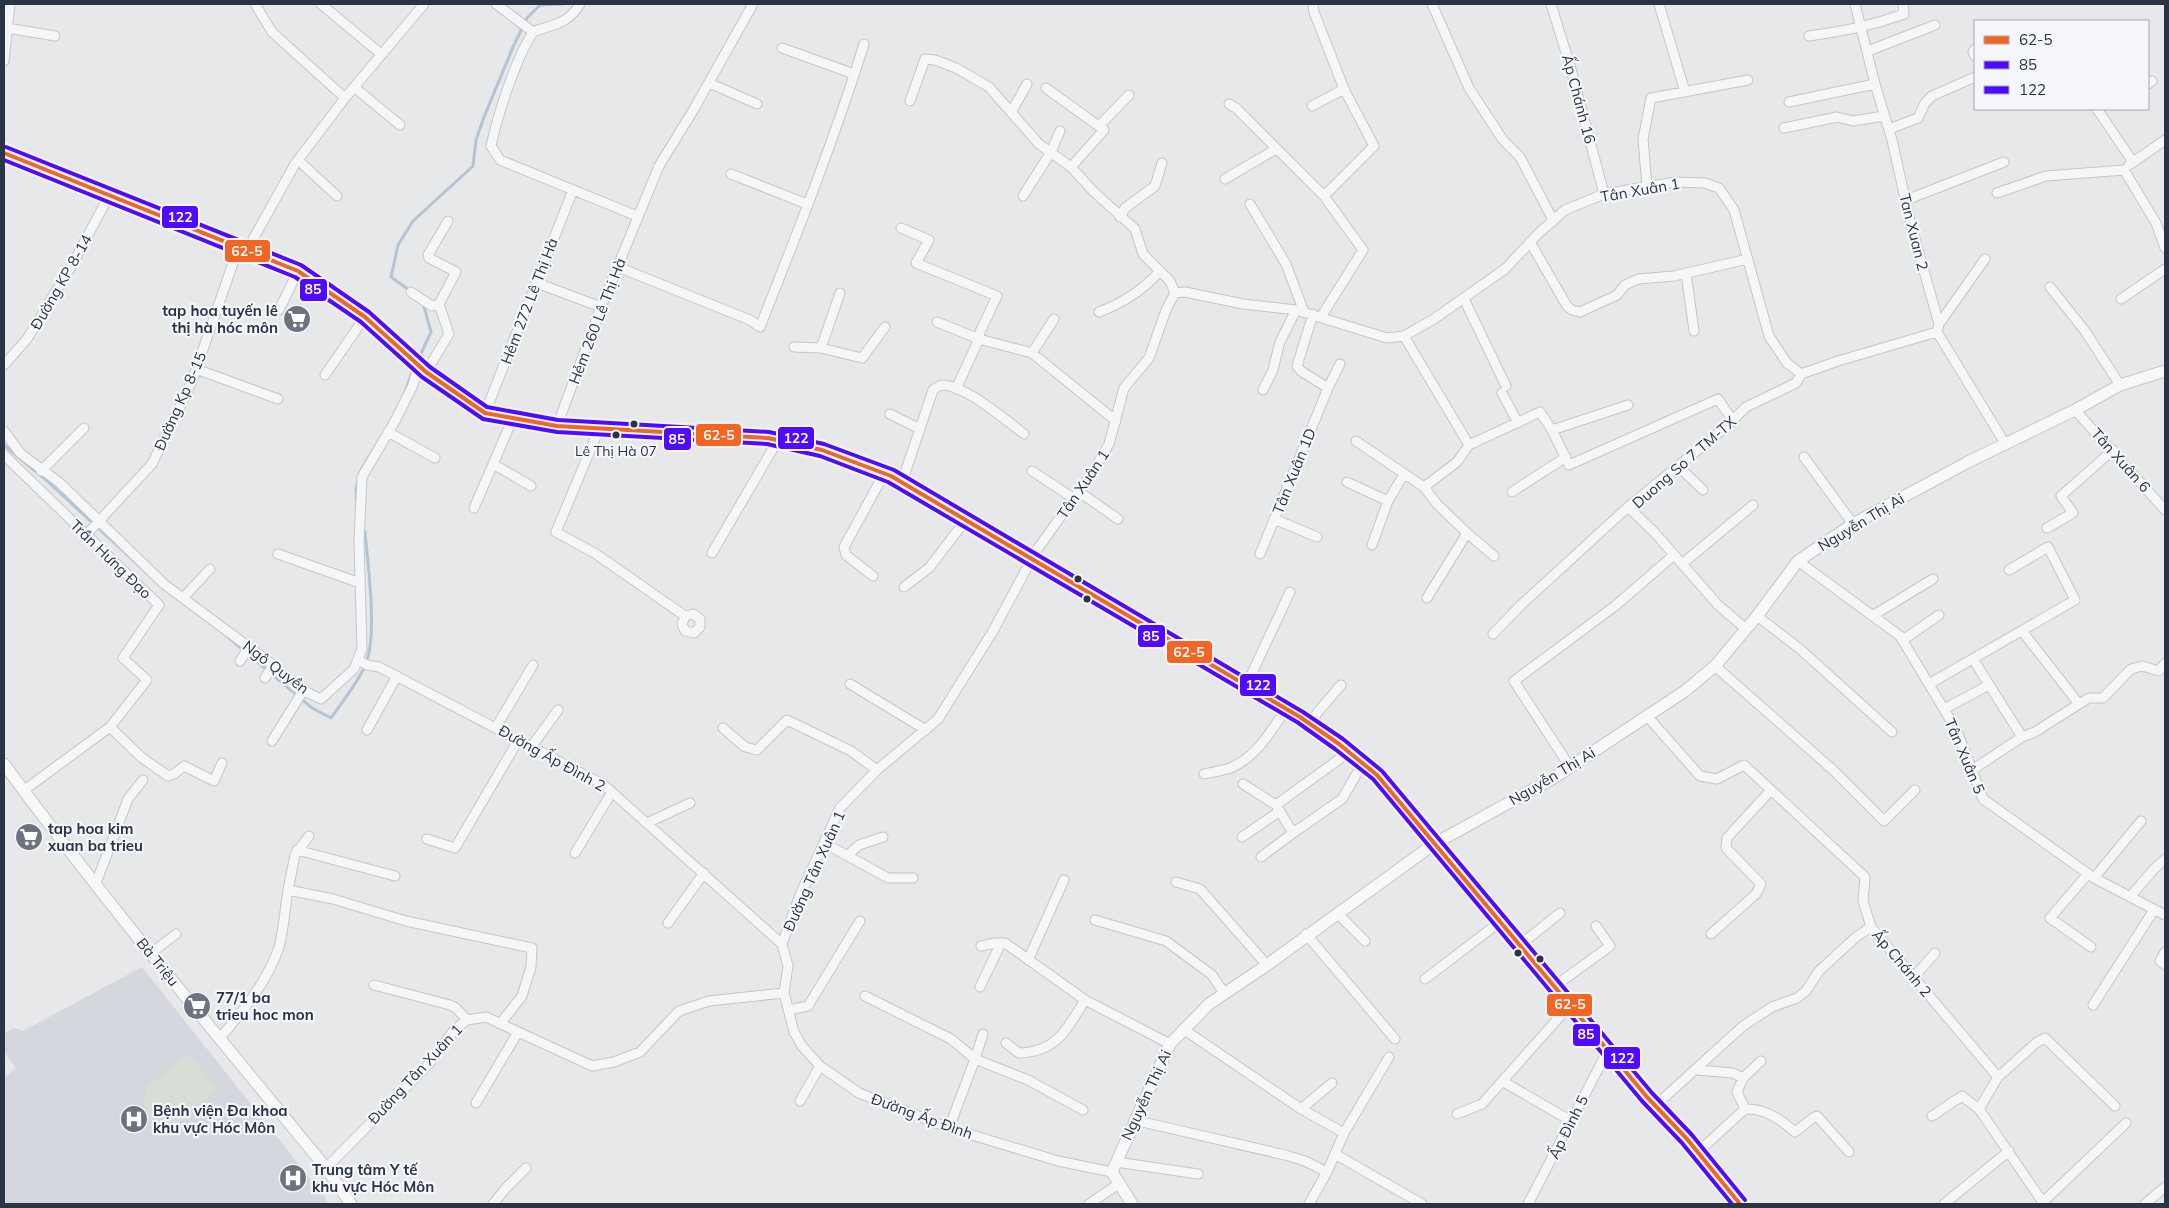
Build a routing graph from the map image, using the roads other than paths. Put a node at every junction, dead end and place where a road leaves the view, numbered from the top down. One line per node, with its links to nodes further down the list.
1 (10, 4): 15 (street)
2 (255, 4): 36 (street)
3 (321, 4): 23 (street)
4 (424, 4): 23 (street, Đường Kp 8-15)
5 (496, 4): 17 (street)
6 (580, 4): 17 (street)
7 (753, 4): 28 (street, Hẻm 260 Lê Thị Hà)
8 (1313, 4): 33 (street)
9 (1432, 4): 75 (street)
10 (1552, 4): 66 (street, Ấp Chánh 16)
11 (1659, 4): 34 (street)
12 (1855, 4): 16 (street, Tan Xuan 2)
13 (1904, 4): 16 (street)
14 (1935, 26): 22 (street)
15 (7, 28): 18 (street); 24 (street)
16 (1862, 28): 19 (street); 22 (street, Tan Xuan 2)
17 (531, 30): 63 (street)
18 (55, 36)
19 (1809, 36)
20 (864, 44): 25 (street)
21 (782, 48): 25 (street)
22 (1868, 51): 30 (street, Tan Xuan 2)
23 (381, 54): 31 (street, Đường Kp 8-15)
24 (4, 61)
25 (854, 74): 71 (street)
26 (1974, 77): 48 (street)
27 (1748, 80): 34 (street)
28 (709, 82): 39 (street); 73 (street, Hẻm 260 Lê Thị Hà)
29 (1027, 84): 43 (street)
30 (1875, 84): 38 (street); 44 (street, Tan Xuan 2)
31 (354, 87): 36 (street, Đường Kp 8-15); 45 (street)
32 (1046, 88): 46 (street)
33 (1344, 90): 41 (street); 69 (street)
34 (1685, 92): 62 (street)
35 (1129, 95): 46 (street)
36 (345, 98): 54 (street, Đường Kp 8-15)
37 (910, 101): 43 (street)
38 (1788, 102)
39 (757, 104)
40 (1230, 104): 51 (street)
41 (1312, 106)
42 (2101, 110): 56 (street)
43 (1012, 111): 52 (street)
44 (1884, 116): 47 (street); 48 (street, Tan Xuan 2)
45 (400, 125)
46 (1099, 126): 58 (street)
47 (1784, 128)
48 (1889, 129): 70 (street, Tan Xuan 2)
49 (1060, 131): 52 (street)
50 (2165, 140): 56 (street)
51 (1276, 149): 61 (street); 69 (street)
52 (1051, 152): 58 (street); 68 (street)
53 (4, 153): 65 (street)
54 (298, 160): 67 (street); 79 (street, Đường Kp 8-15)
55 (2004, 162): 70 (street)
56 (2133, 162): 59 (street)
57 (1162, 163): 74 (street)
58 (1071, 167): 74 (street)
59 (2124, 170): 64 (street); 80 (street)
60 (732, 174): 71 (street)
61 (1225, 179)
62 (1647, 187): 66 (street, Tân Xuân 1); 81 (street, Tân Xuân 1)
63 (573, 190): 73 (street); 88 (street, Hẻm 272 Lê Thị Hà)
64 (1997, 193)
65 (110, 194): 79 (street); 112 (street, Đường KP 8-14)
66 (1604, 194): 75 (street, Tân Xuân 1)
67 (337, 196)
68 (1023, 196)
69 (1324, 196): 99 (street)
70 (1906, 200): 104 (street, Tan Xuan 2)
71 (807, 204): 83 (street)
72 (1250, 204): 99 (street)
73 (638, 216): 83 (street, Hẻm 260 Lê Thị Hà)
74 (1120, 217): 86 (street)
75 (1553, 220): 78 (street, Tân Xuân 1)
76 (448, 221): 95 (street)
77 (901, 228): 107 (street)
78 (1530, 242): 87 (street); 93 (street, Tân Xuân 1)
79 (243, 248): 85 (street); 114 (street, Đường Kp 8-15)
80 (2165, 248)
81 (1748, 259): 87 (street); 116 (street, Tân Xuân 1)
82 (1985, 259): 104 (street)
83 (618, 267): 96 (street, Hẻm 260 Lê Thị Hà)
84 (2165, 269): 94 (street)
85 (298, 271): 97 (street); 100 (street)
86 (1159, 272): 91 (street); 98 (street)
87 (1686, 273): 105 (street)
88 (537, 283): 96 (street); 125 (street, Hẻm 272 Lê Thị Hà)
89 (2050, 286): 118 (street)
90 (411, 292): 95 (street)
91 (1175, 293): 99 (street); 129 (street, Tân Xuân 1)
92 (840, 294): 109 (street)
93 (1464, 299): 106 (street, Tân Xuân 1); 130 (street)
94 (2122, 299)
95 (439, 304): 113 (street, Ngô Quyền)
96 (601, 307): 131 (street, Hẻm 260 Lê Thị Hà)
97 (279, 310)
98 (1099, 312)
99 (1309, 313): 106 (street); 119 (street); 121 (street)
100 (364, 317): 113 (street); 117 (street)
101 (1054, 319): 110 (street)
102 (937, 322): 107 (street)
103 (885, 327): 109 (street)
104 (1938, 328): 116 (street); 142 (street, Tan Xuan 2)
105 (1694, 331)
106 (1404, 336): 141 (street)
107 (979, 339): 110 (street); 120 (street)
108 (794, 347): 109 (street)
109 (821, 348)
110 (1032, 354): 129 (street)
111 (1340, 364): 119 (street, Tân Xuân 1D)
112 (4, 365)
113 (423, 368): 125 (street); 138 (street, Ngô Quyền)
114 (196, 369): 122 (street); 169 (street, Đường Kp 8-15)
115 (2165, 371): 118 (street, Nguyễn Thị Ai)
116 (1801, 374): 128 (street, Duong So 7 TM-TX)
117 (325, 375)
118 (2120, 385): 124 (street, Nguyễn Thị Ai)
119 (1328, 388): 167 (street, Tân Xuân 1D)
120 (956, 389): 134 (street); 137 (street)
121 (1263, 390)
122 (278, 399)
123 (1628, 405): 135 (street)
124 (2075, 410): 142 (street, Nguyễn Thị Ai); 143 (street, Tân Xuân 6)
125 (485, 413): 127 (street)
126 (890, 414): 134 (street)
127 (513, 418): 131 (street); 148 (street)
128 (1733, 420): 145 (street); 149 (street, Duong So 7 TM-TX)
129 (1116, 421): 160 (street, Tân Xuân 1)
130 (1518, 423): 135 (street); 141 (street)
131 (557, 426): 133 (street)
132 (84, 428): 150 (street)
133 (599, 429): 139 (street); 194 (street)
134 (920, 429): 154 (street)
135 (1552, 430): 145 (street)
136 (4, 431): 150 (street, Ngô Quyền)
137 (1024, 434)
138 (392, 435): 147 (street); 188 (street, Ngô Quyền)
139 (778, 440): 152 (street); 176 (street)
140 (1356, 441): 153 (street)
141 (1469, 445): 157 (street)
142 (2006, 445): 170 (street, Nguyễn Thị Ai)
143 (2113, 450): 165 (street, Tân Xuân 6); 171 (street)
144 (4, 455): 173 (street, Trần Hưng Đạo)
145 (1566, 457): 159 (street)
146 (1804, 457): 170 (street)
147 (435, 458)
148 (493, 464): 156 (street); 164 (street)
149 (1679, 467): 158 (street); 163 (street, Duong So 7 TM-TX)
150 (41, 471): 169 (street, Ngô Quyền)
151 (1032, 471): 160 (street)
152 (884, 474): 154 (street); 186 (street)
153 (1404, 474): 157 (street); 161 (street)
154 (902, 482): 168 (street)
155 (1346, 482): 161 (street)
156 (531, 486)
157 (1424, 487): 172 (street)
158 (1702, 490)
159 (1512, 492)
160 (1076, 495): 166 (street); 181 (street, Tân Xuân 1)
161 (1388, 501): 175 (street)
162 (1753, 505): 183 (street)
163 (1628, 507): 179 (street, Duong So 7 TM-TX); 199 (street)
164 (474, 508)
165 (2165, 510)
166 (1118, 519)
167 (1274, 519): 174 (street); 178 (street, Tân Xuân 1D)
168 (965, 521): 181 (street); 189 (street)
169 (99, 522): 173 (street, Đường Kp 8-15); 191 (street, Ngô Quyền)
170 (1853, 524): 182 (street, Nguyễn Thị Ai)
171 (2047, 528)
172 (1467, 533): 180 (street); 192 (street)
173 (86, 536): 223 (street, Trần Hưng Đạo)
174 (1317, 537)
175 (1372, 545)
176 (712, 553)
177 (278, 554): 188 (street)
178 (1260, 554)
179 (1674, 555): 183 (street, Duong So 7 TM-TX); 237 (street)
180 (1494, 556)
181 (1031, 560): 215 (street); 227 (street, Đường Tân Xuân 1)
182 (1798, 561): 195 (street, Nguyễn Thị Ai); 196 (street, Tân Xuân 5)
183 (1682, 564): 197 (street, Duong So 7 TM-TX)
184 (210, 569): 191 (street)
185 (2010, 570): 198 (street)
186 (873, 576)
187 (1933, 579): 196 (street)
188 (360, 583): 204 (street, Ngô Quyền)
189 (904, 587)
190 (1290, 592): 215 (street)
191 (183, 598): 201 (street, Ngô Quyền)
192 (1427, 598)
193 (1939, 615): 200 (street)
194 (685, 616)
195 (1757, 616): 197 (street, Nguyễn Thị Ai); 228 (street)
196 (1872, 616): 200 (street, Tân Xuân 5)
197 (1745, 628): 208 (street, Nguyễn Thị Ai)
198 (2022, 631): 202 (street); 217 (street)
199 (1493, 634)
200 (1903, 640): 212 (street, Tân Xuân 5)
201 (248, 648): 203 (street); 207 (street, Ngô Quyền)
202 (1973, 659): 212 (street); 214 (street)
203 (241, 660)
204 (363, 663): 209 (street, Đường Ấp Đình 2); 216 (street, Ngô Quyền)
205 (2165, 663): 217 (street)
206 (533, 665): 224 (street)
207 (273, 666): 210 (street); 216 (street, Ngô Quyền)
208 (1715, 666): 221 (street, Nguyễn Thị Ai); 244 (street)
209 (397, 676): 224 (street, Đường Ấp Đình 2); 226 (street)
210 (266, 678)
211 (850, 684): 227 (street)
212 (1929, 684): 219 (street, Tân Xuân 5)
213 (1341, 685): 222 (street)
214 (1989, 685): 219 (street); 229 (street)
215 (1246, 686): 218 (street)
216 (302, 692): 231 (street)
217 (2079, 704): 229 (street)
218 (1286, 709): 222 (street); 240 (street)
219 (1944, 709): 239 (street, Tân Xuân 5)
220 (558, 710): 232 (street)
221 (1647, 716): 237 (street, Nguyễn Thị Ai); 243 (street, Ấp Chánh 2)
222 (1311, 725): 233 (street)
223 (110, 727): 234 (street); 245 (street, Trần Hưng Đạo)
224 (496, 727): 230 (street, Đường Ấp Đình 2)
225 (723, 728): 238 (street)
226 (367, 730)
227 (926, 730): 238 (street, Đường Tân Xuân 1)
228 (1892, 732)
229 (2022, 737): 239 (street)
230 (520, 740): 232 (street, Đường Ấp Đình 2); 255 (street)
231 (272, 741)
232 (532, 746): 246 (street, Đường Ấp Đình 2)
233 (1349, 752): 235 (street); 248 (street)
234 (222, 763)
235 (1363, 763): 251 (street); 257 (street)
236 (4, 764): 245 (street, Bà Triệu)
237 (1570, 767): 257 (street, Nguyễn Thị Ai)
238 (877, 770): 256 (street, Đường Tân Xuân 1)
239 (1972, 770): 265 (street, Tân Xuân 5)
240 (1204, 774)
241 (143, 780): 269 (street)
242 (1243, 784): 248 (street)
243 (1771, 790): 281 (street, Ấp Chánh 2); 284 (street)
244 (1914, 790)
245 (24, 791): 269 (street, Bà Triệu)
246 (612, 792): 250 (street, Đường Ấp Đình 2); 259 (street)
247 (690, 803): 250 (street)
248 (1278, 808): 251 (street); 254 (street)
249 (2141, 821): 265 (street)
250 (647, 823): 263 (street, Đường Ấp Đình 2)
251 (1293, 833): 261 (street)
252 (309, 836): 258 (street)
253 (883, 837): 260 (street)
254 (1242, 837)
255 (427, 839)
256 (824, 843): 260 (street); 287 (street, Đường Tân Xuân 1)
257 (1434, 844): 274 (street, Nguyễn Thị Ai); 278 (street)
258 (297, 850): 264 (street); 270 (street)
259 (575, 853)
260 (848, 856): 266 (street)
261 (1260, 857)
262 (2165, 858): 271 (street)
263 (704, 873): 279 (street); 287 (street, Đường Ấp Đình 2)
264 (395, 876)
265 (2091, 876): 271 (street, Tân Xuân 5); 290 (street)
266 (913, 878)
267 (1064, 880): 294 (street)
268 (1176, 882): 295 (street)
269 (96, 883): 293 (street, Bà Triệu)
270 (288, 890): 310 (street); 314 (street)
271 (2130, 897): 272 (street, Tân Xuân 5)
272 (2154, 910): 275 (street, Tân Xuân 5); 307 (street)
273 (1560, 912): 288 (street)
274 (1337, 913): 283 (street, Nguyễn Thị Ai); 285 (street)
275 (2165, 915)
276 (1095, 920): 302 (street)
277 (860, 921): 308 (street)
278 (1500, 921): 288 (street); 298 (street)
279 (668, 923)
280 (1596, 926): 300 (street)
281 (1871, 927): 297 (street, Ấp Chánh 2); 323 (street)
282 (176, 934): 293 (street)
283 (1306, 934): 295 (street, Nguyễn Thị Ai); 315 (street)
284 (1711, 934)
285 (1365, 941)
286 (1001, 943): 289 (street); 294 (street); 301 (street)
287 (782, 944): 303 (street, Đường Tân Xuân 1)
288 (1520, 945): 300 (street)
289 (981, 946)
290 (2091, 947)
291 (2165, 952): 296 (street)
292 (1935, 953): 297 (street)
293 (150, 954): 314 (street, Bà Triệu)
294 (1028, 960): 305 (street)
295 (1267, 965): 302 (street, Nguyễn Thị Ai)
296 (2165, 965)
297 (1914, 977): 324 (street, Ấp Chánh 2)
298 (1425, 979)
299 (374, 985): 309 (street)
300 (1556, 986): 306 (street)
301 (980, 987)
302 (1224, 993): 311 (street, Nguyễn Thị Ai)
303 (784, 994): 308 (street, Đường Ấp Đình); 312 (street, Đường Tân Xuân 1)
304 (865, 996): 320 (street)
305 (1085, 1000): 316 (street); 317 (street)
306 (1571, 1004): 318 (street); 326 (street)
307 (2093, 1005)
308 (788, 1010): 322 (street, Đường Ấp Đình)
309 (467, 1020): 310 (street, Đường Tân Xuân 1); 348 (street, Đường Tân Xuân 1)
310 (500, 1024): 312 (street, Đường Tân Xuân 1)
311 (1183, 1029): 317 (street, Nguyễn Thị Ai); 332 (street)
312 (518, 1032): 329 (street)
313 (983, 1034): 320 (street)
314 (220, 1038): 348 (street, Bà Triệu)
315 (1395, 1039)
316 (1006, 1043)
317 (1170, 1044): 338 (street, Nguyễn Thị Ai)
318 (1608, 1050): 330 (street); 339 (street, Ấp Đình 5)
319 (1389, 1057): 342 (street)
320 (975, 1059): 335 (street); 341 (street)
321 (1761, 1061): 325 (street)
322 (820, 1066): 328 (street); 341 (street, Đường Ấp Đình)
323 (1697, 1070): 325 (street); 330 (street)
324 (1998, 1077): 331 (street); 334 (street)
325 (1743, 1078): 333 (street)
326 (1502, 1081): 336 (street); 339 (street)
327 (1332, 1083): 332 (street)
328 (800, 1101)
329 (476, 1103)
330 (1655, 1106): 345 (street)
331 (2116, 1106)
332 (1301, 1108): 342 (street)
333 (1745, 1109): 344 (street); 345 (street)
334 (1979, 1109): 337 (street); 343 (street)
335 (1082, 1110)
336 (1457, 1114)
337 (1932, 1116)
338 (1134, 1120): 347 (street, Nguyễn Thị Ai); 350 (street)
339 (1571, 1121): 361 (street, Ấp Đình 5)
340 (2126, 1123): 354 (street)
341 (949, 1128): 347 (street, Đường Ấp Đình)
342 (1344, 1133): 346 (street)
343 (2009, 1150): 354 (street); 363 (street)
344 (1849, 1152)
345 (1697, 1153): 362 (street)
346 (1335, 1154): 350 (street); 360 (street)
347 (1114, 1167): 351 (street, Đường Ấp Đình); 352 (street)
348 (326, 1168): 355 (street, Bà Triệu)
349 (526, 1168): 356 (street)
350 (1327, 1172): 359 (street)
351 (1198, 1174)
352 (1120, 1183): 357 (street); 358 (street)
353 (2165, 1187): 364 (street)
354 (2044, 1203)
355 (351, 1204)
356 (493, 1204)
357 (1089, 1204)
358 (1132, 1204)
359 (1309, 1204)
360 (1422, 1204)
361 (1528, 1204)
362 (1740, 1204)
363 (1944, 1204)
364 (2145, 1204)

